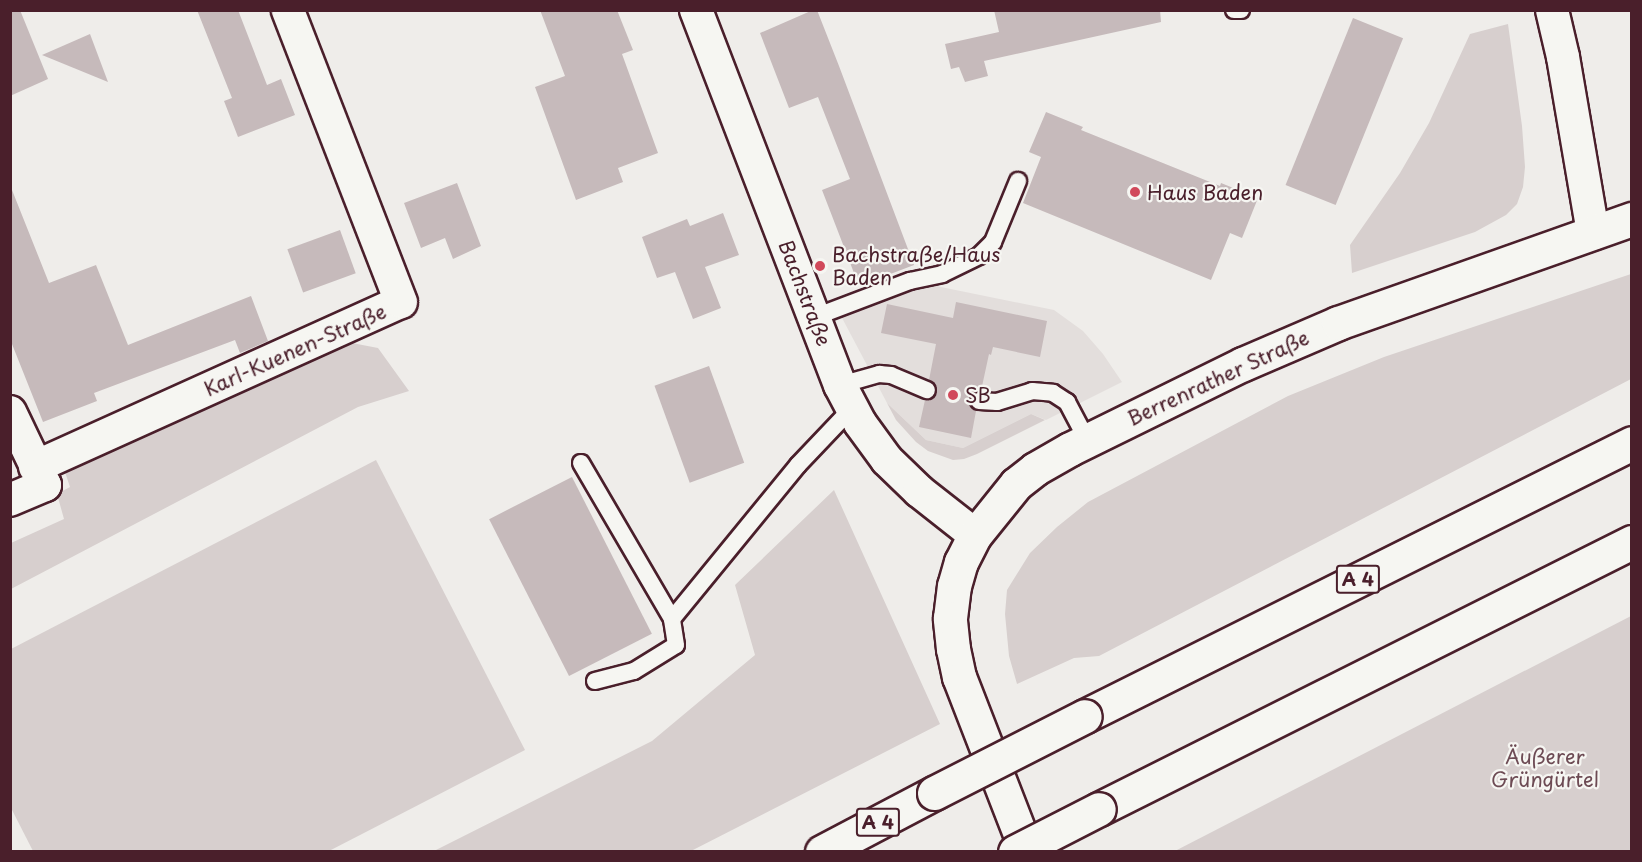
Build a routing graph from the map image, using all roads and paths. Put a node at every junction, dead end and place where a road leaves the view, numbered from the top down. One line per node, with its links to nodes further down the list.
1 (288, 10): 17 (street, Karl-Kuenen-Straße)
2 (696, 10): 9 (street, Bachstraße)
3 (1234, 10): 4 (lane)
4 (1241, 10)
5 (1552, 10): 8 (street)
6 (1018, 181): 9 (lane)
7 (1632, 219): 8 (main road, Berrenrather Straße)
8 (1593, 233): 14 (main road, Berrenrather Straße)
9 (815, 317): 11 (street, Bachstraße)
10 (927, 390): 11 (lane)
11 (846, 396): 19 (street, Bachstraße); 21 (lane)
12 (979, 401): 14 (lane)
13 (10, 412): 17 (street)
14 (1087, 440): 19 (main road, Berrenrather Straße)
15 (1632, 443): 23 (main road, A 4, bridge)
16 (581, 463): 21 (lane)
17 (40, 476): 18 (street)
18 (10, 500)
19 (975, 535): 25 (main road, Berrenrather Straße)
20 (1632, 542): 24 (main road, bridge)
21 (672, 619): 22 (lane)
22 (595, 681)
23 (822, 852)
24 (1015, 852)
25 (1027, 852)

